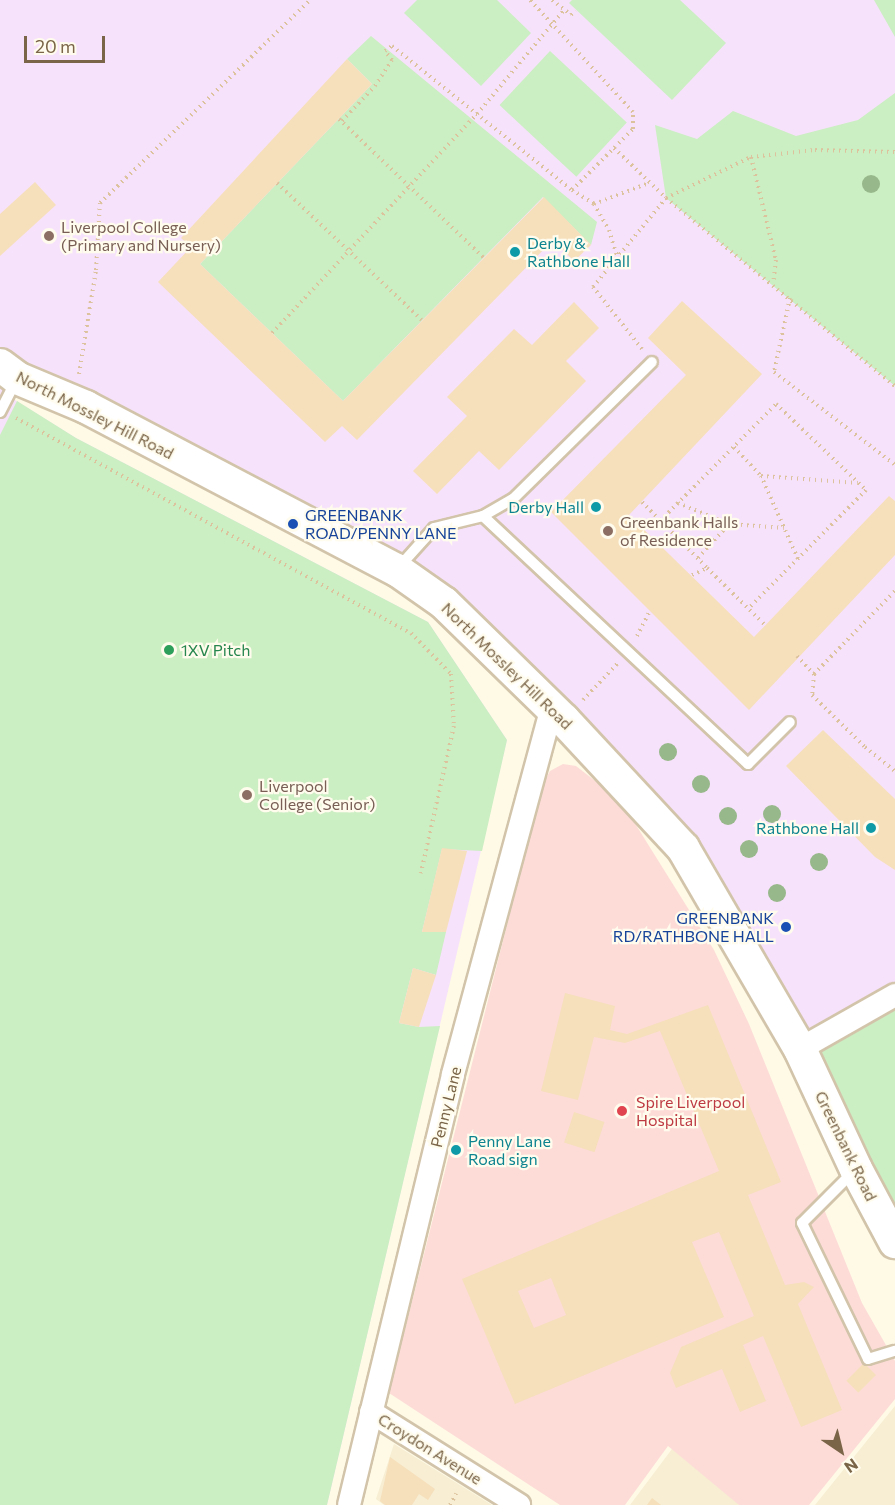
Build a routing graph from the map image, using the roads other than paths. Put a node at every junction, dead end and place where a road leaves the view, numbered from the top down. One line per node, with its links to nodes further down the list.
1 (652, 362): 4 (lane)
2 (9, 372): 3 (lane); 5 (street, North Mossley Hill Road)
3 (5, 414)
4 (483, 516): 5 (lane); 7 (lane)
5 (397, 570): 6 (street, North Mossley Hill Road)
6 (557, 715): 9 (street, North Mossley Hill Road); 13 (street, Penny Lane)
7 (790, 722)
8 (895, 995): 9 (street)
9 (800, 1049): 10 (street, Greenbank Road)
10 (856, 1169): 11 (street, Greenbank Road); 12 (lane)
11 (895, 1242)
12 (895, 1351)
13 (371, 1412): 14 (street, Penny Lane); 15 (street, Croydon Avenue)
14 (349, 1505)
15 (519, 1505)

